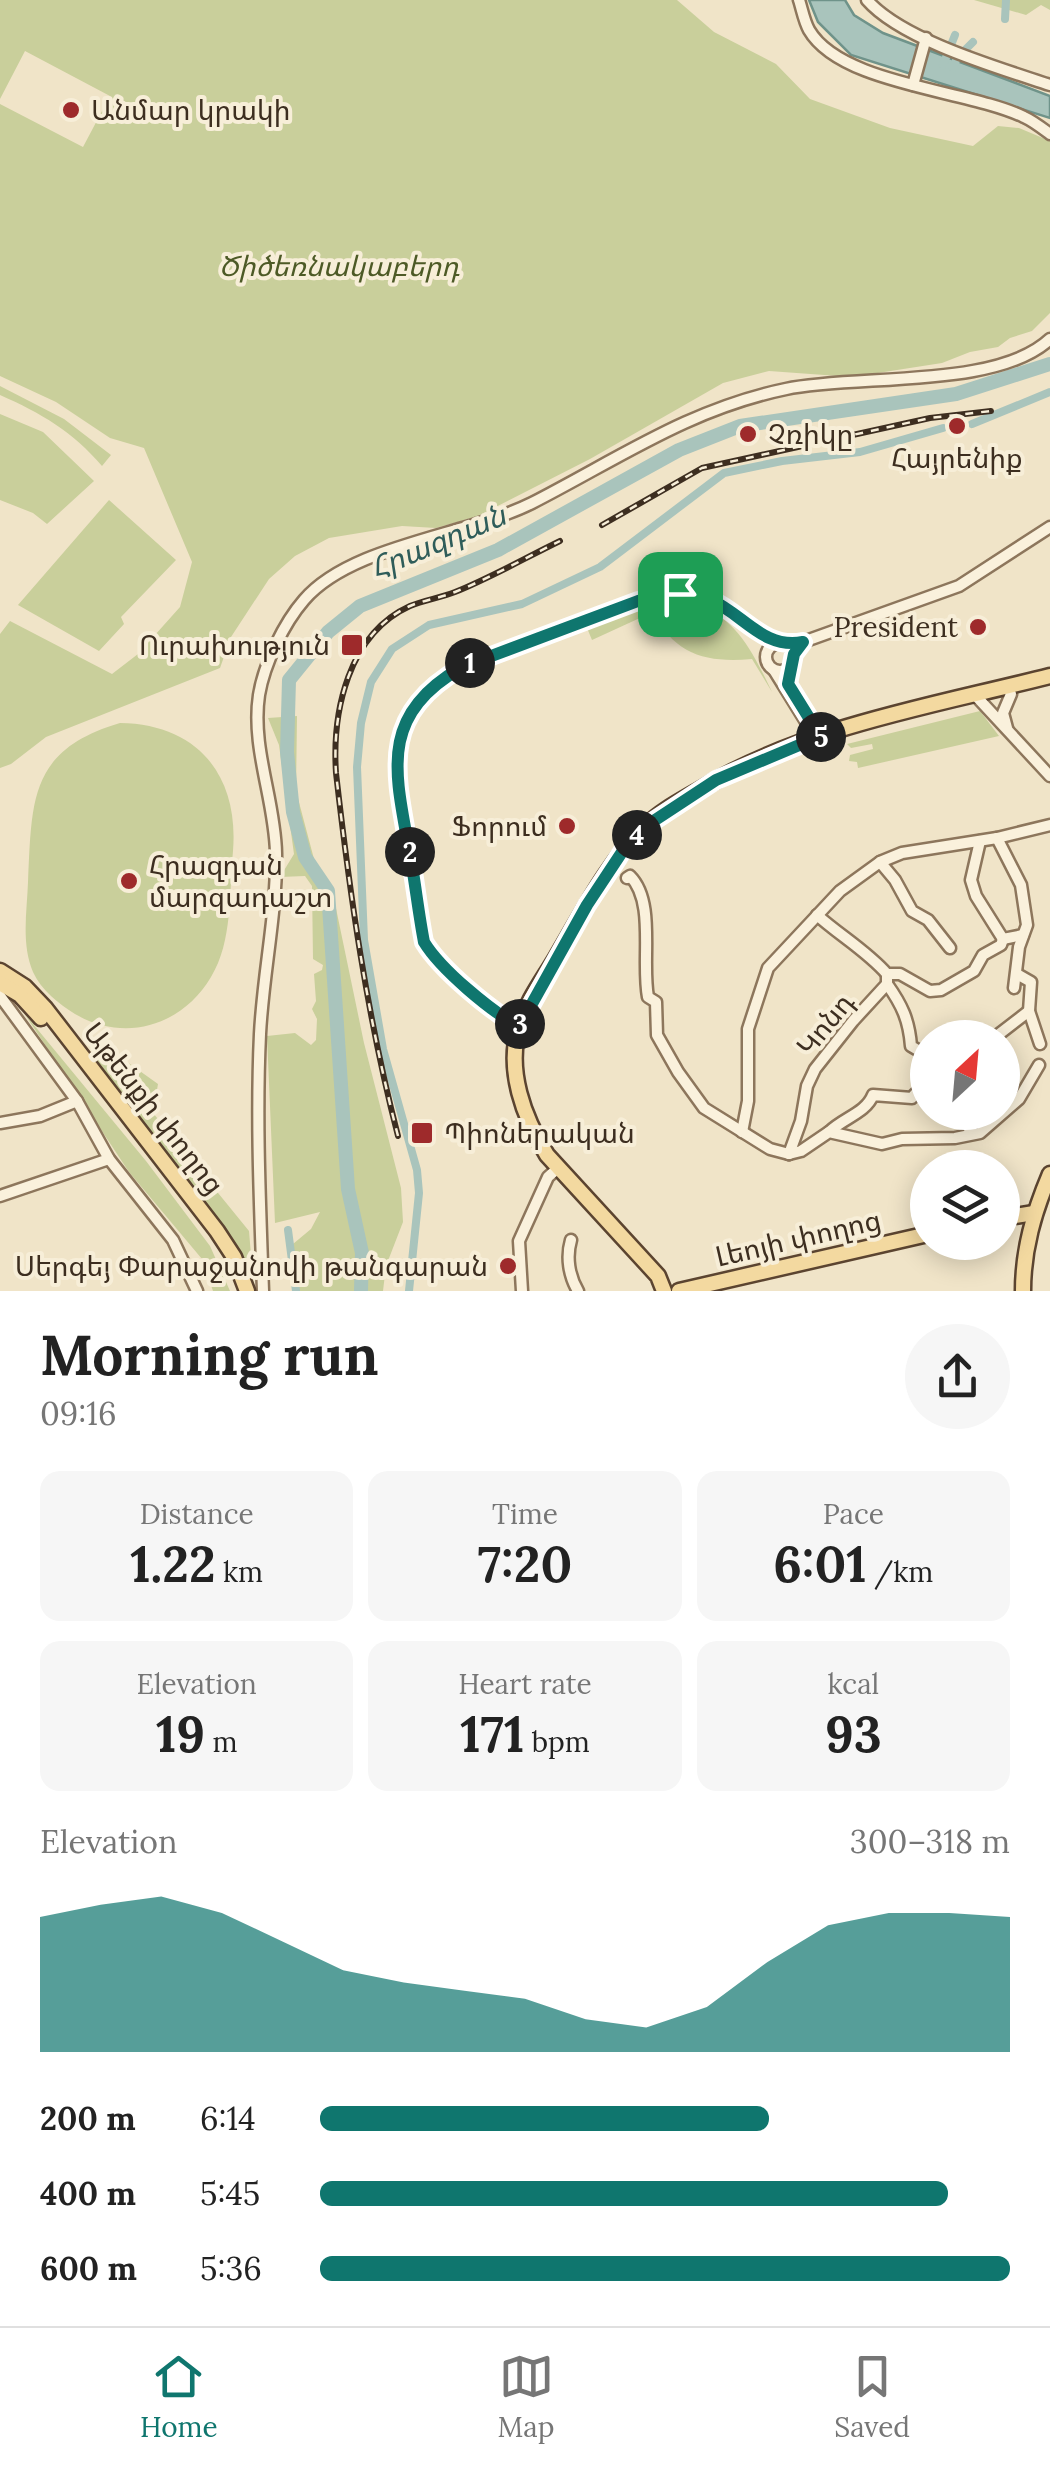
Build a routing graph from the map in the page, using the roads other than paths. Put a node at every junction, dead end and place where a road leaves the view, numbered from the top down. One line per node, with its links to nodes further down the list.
1 (799, 0): 4 (street)
2 (867, 0): 3 (street)
3 (928, 41): 4 (street); 5 (street)
4 (914, 81): 6 (street)
5 (1050, 85)
6 (1050, 134)
7 (1050, 339): 61 (street)
8 (1050, 526): 10 (street)
9 (753, 630): 10 (street); 11 (street); 38 (street)
10 (787, 647): 11 (street); 12 (street)
11 (767, 652): 13 (street)
12 (790, 667): 13 (street); 19 (street)
13 (774, 670): 19 (street)
14 (1050, 676): 17 (main road)
15 (1050, 685): 16 (main road)
16 (1011, 694): 17 (main road); 18 (street)
17 (977, 699): 18 (street); 19 (main road); 19 (main road)
18 (1007, 729): 20 (street)
19 (820, 740): 38 (main road); 65 (main road)
20 (1050, 776)
21 (1050, 825): 22 (street)
22 (998, 838): 23 (street); 27 (street)
23 (980, 841): 24 (street); 28 (street)
24 (880, 862): 26 (street); 29 (street)
25 (626, 878): 46 (street)
26 (817, 915): 32 (street, Կոնդ); 46 (street)
27 (1023, 935): 28 (street); 31 (street)
28 (1003, 939): 32 (street, Կոնդ)
29 (950, 948)
30 (0, 971): 60 (main road, Աթենքի փողոց)
31 (1018, 974): 34 (street); 36 (street)
32 (887, 979): 39 (street, Կոնդ); 49 (street, Կոնդ)
33 (0, 983): 59 (main road, Աթենքի փողոց)
34 (1014, 988)
35 (0, 996): 43 (street)
36 (1029, 1011): 37 (street); 40 (street)
37 (1017, 1020)
38 (519, 1027): 51 (main road)
39 (910, 1028)
40 (1040, 1044)
41 (1038, 1065): 48 (street)
42 (910, 1098): 47 (street)
43 (77, 1101): 44 (street); 50 (street)
44 (0, 1124)
45 (969, 1130): 48 (street)
46 (742, 1132): 49 (street)
47 (829, 1132): 48 (street); 49 (street)
48 (970, 1134)
49 (789, 1154)
50 (109, 1159): 53 (street); 58 (street)
51 (558, 1168): 62 (street); 64 (main road)
52 (1050, 1174): 54 (main road)
53 (0, 1196)
54 (1034, 1213): 55 (main road); 66 (main road)
55 (1020, 1215)
56 (910, 1238): 65 (main road, Լեոյի փողոց)
57 (571, 1240): 63 (street)
58 (197, 1291)
59 (238, 1291)
60 (247, 1291)
61 (263, 1291)
62 (522, 1291)
63 (578, 1291)
64 (664, 1291)
65 (677, 1291)
66 (1023, 1291)

